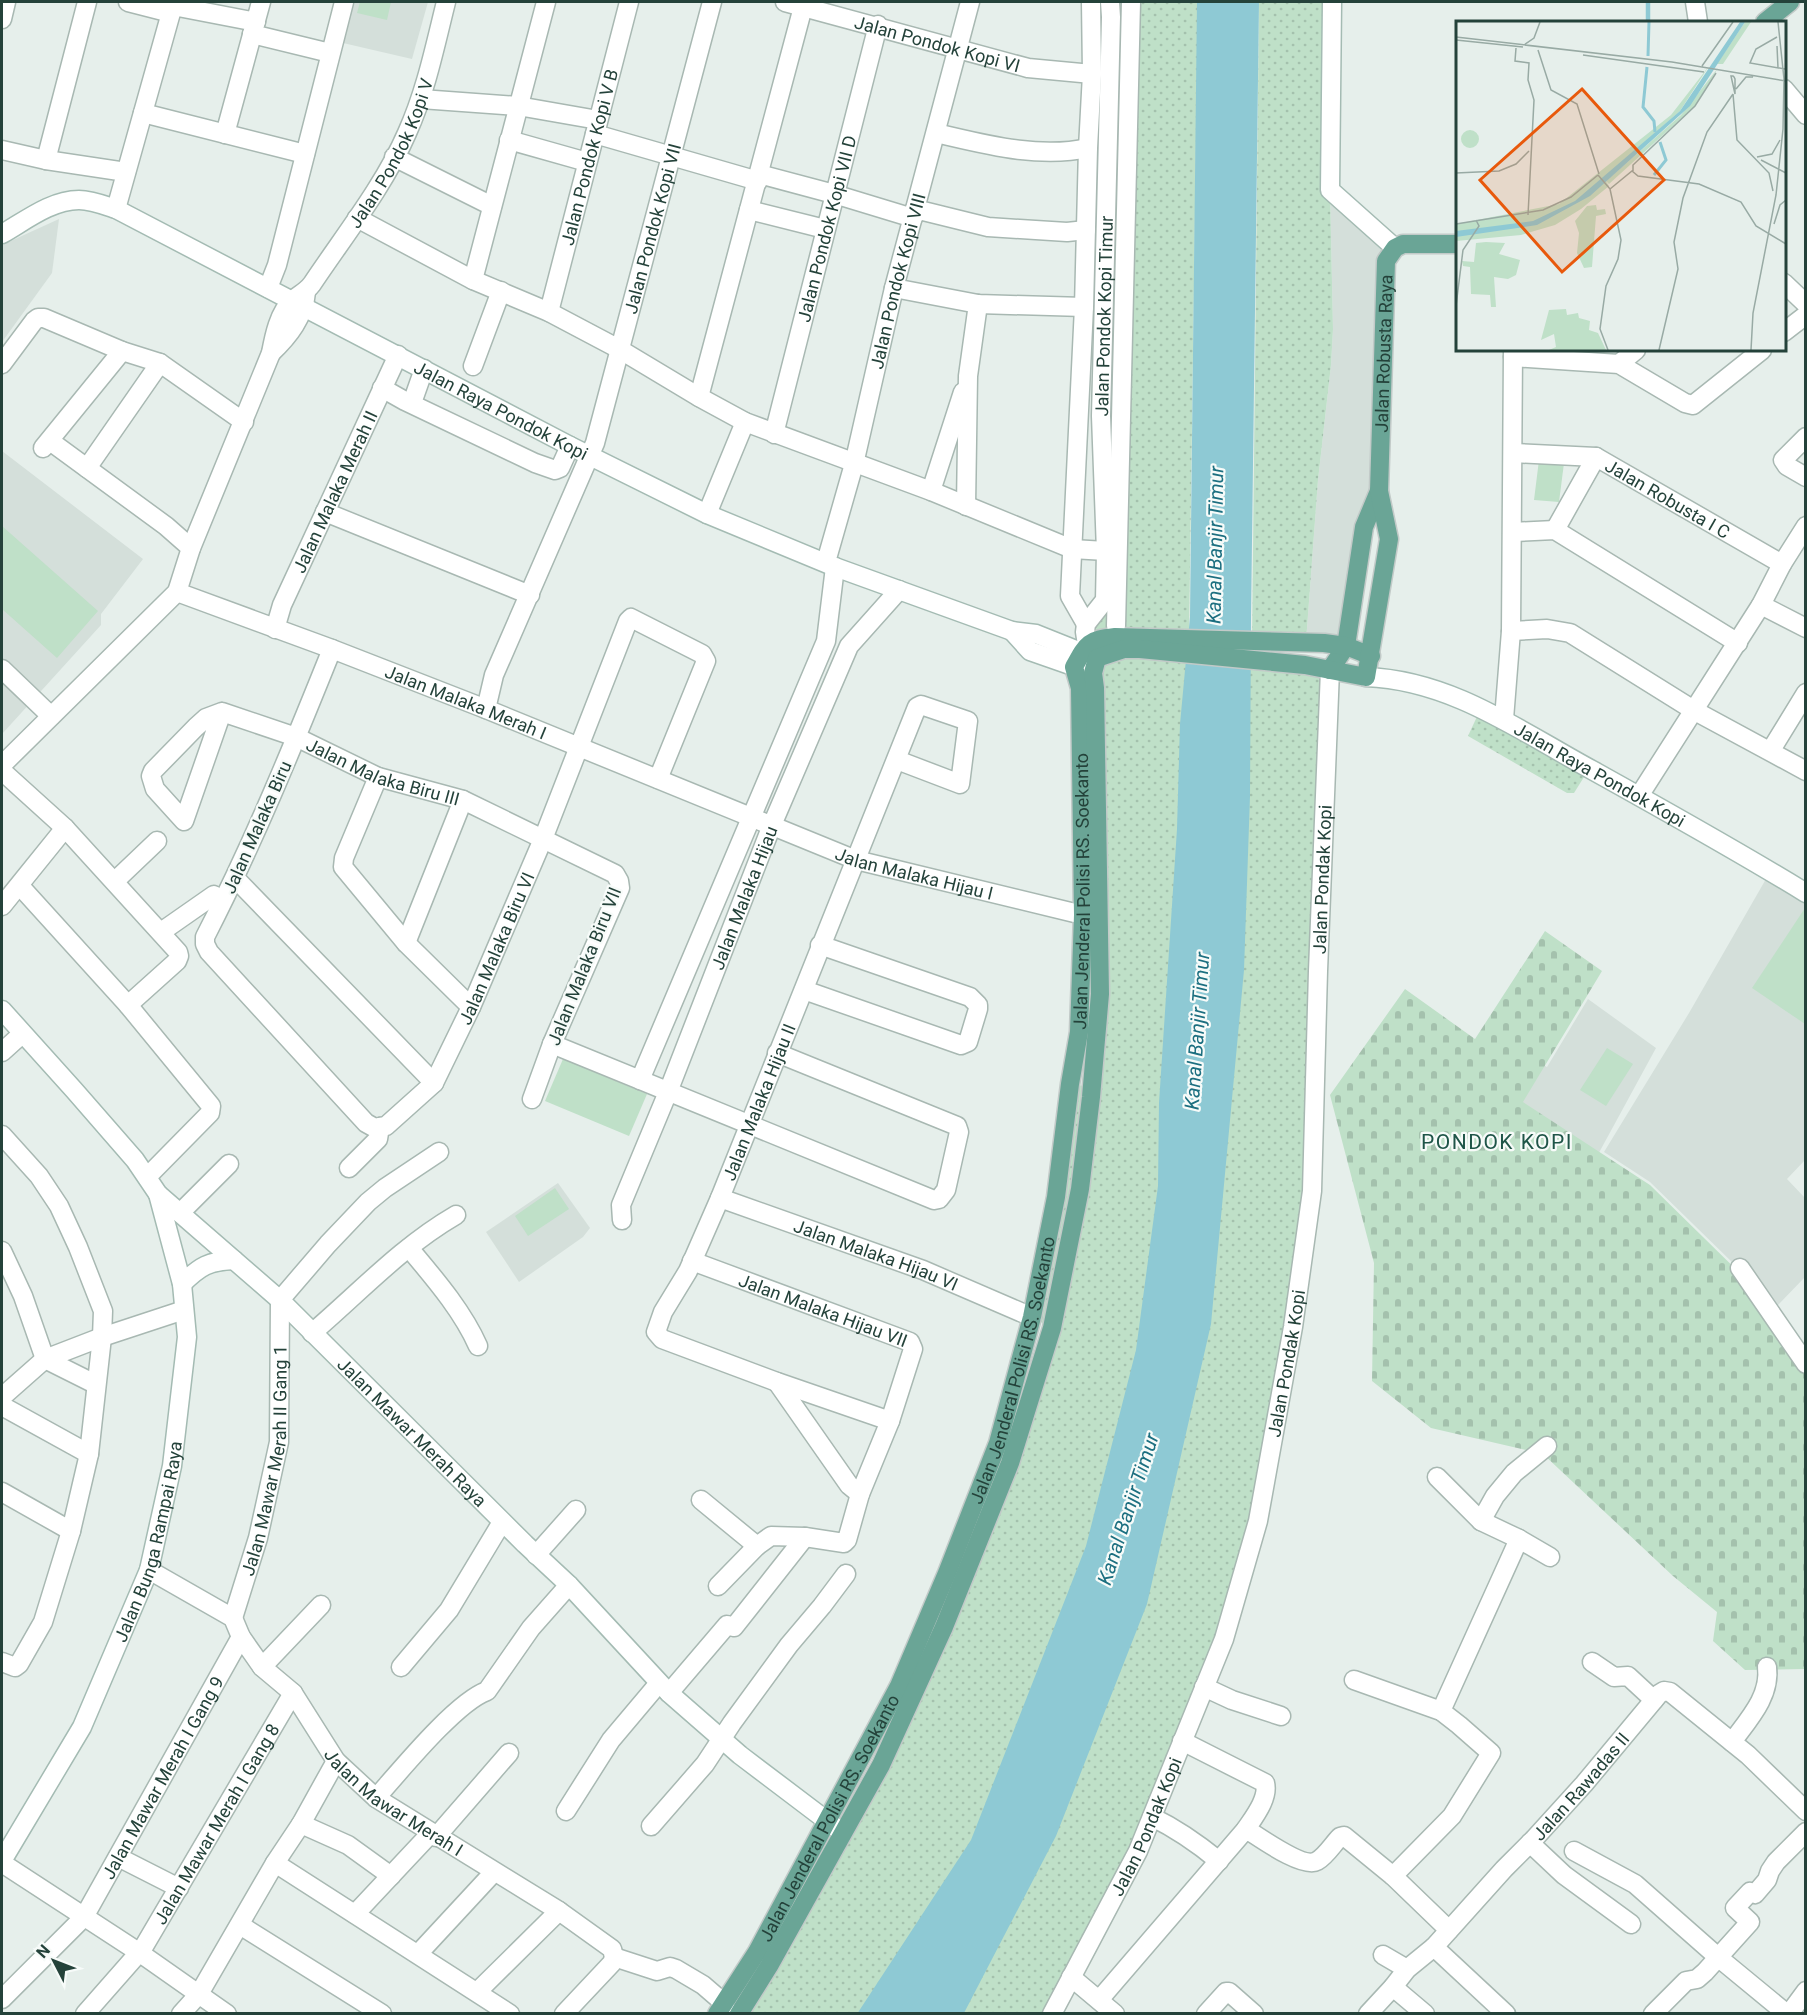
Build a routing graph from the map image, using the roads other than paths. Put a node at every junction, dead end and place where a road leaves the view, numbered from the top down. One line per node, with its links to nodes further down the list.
1 (6, 2): 20 (street)
2 (87, 2): 42 (street)
3 (128, 2): 18 (street)
4 (261, 2): 24 (street)
5 (344, 2): 26 (street)
6 (446, 2): 29 (street, Jalan Pondok Kopi V)
7 (546, 2): 30 (street)
8 (629, 2): 33 (street, Jalan Pondok Kopi V B)
9 (712, 2): 40 (street, Jalan Pondok Kopi VII)
10 (785, 2): 19 (street, Jalan Pondok Kopi VI)
11 (970, 2): 25 (street, Jalan Pondok Kopi VIII)
12 (1091, 2): 27 (street, Jalan Pondok Kopi Timur)
13 (1110, 2): 105 (street, Jalan Pondok Kopi Timur)
14 (1131, 2): 113 (street)
15 (1332, 2): 56 (street)
16 (1695, 2): 21 (street)
17 (1790, 2): 22 (main road)
18 (173, 7): 24 (street); 31 (street)
19 (803, 7): 23 (street, Jalan Pondok Kopi VI); 45 (street)
20 (2, 19)
21 (1698, 21)
22 (1766, 21)
23 (878, 25): 25 (street, Jalan Pondok Kopi VI); 46 (street, Jalan Pondok Kopi VII D)
24 (254, 28): 26 (street); 35 (street)
25 (958, 47): 27 (street, Jalan Pondok Kopi VI); 34 (street, Jalan Pondok Kopi VIII)
26 (330, 53): 39 (street)
27 (1092, 74): 37 (street, Jalan Pondok Kopi Timur)
28 (1786, 90): 32 (street)
29 (421, 99): 30 (street); 41 (street, Jalan Pondok Kopi V)
30 (518, 106): 33 (street); 36 (street)
31 (142, 113): 35 (street); 44 (street)
32 (1806, 115)
33 (596, 127): 40 (street); 43 (street, Jalan Pondok Kopi V B)
34 (936, 133): 37 (street); 50 (street, Jalan Pondok Kopi VIII)
35 (225, 134): 39 (street)
36 (509, 140): 43 (street); 47 (street)
37 (1088, 148): 53 (street, Jalan Pondok Kopi Timur)
38 (2, 150): 42 (street)
39 (305, 154): 59 (street)
40 (672, 156): 45 (street); 69 (street, Jalan Pondok Kopi VII)
41 (394, 157): 47 (street); 51 (street, Jalan Pondok Kopi V)
42 (46, 160): 44 (street)
43 (587, 162): 66 (street, Jalan Pondok Kopi V B)
44 (126, 172): 48 (street)
45 (759, 177): 46 (street); 49 (street)
46 (834, 194): 50 (street); 52 (street, Jalan Pondok Kopi VII D)
47 (492, 206): 57 (street)
48 (116, 209): 54 (street, Jalan Raya Pondok Kopi); 59 (street, Jalan Raya Pondok Kopi)
49 (749, 210): 52 (street); 81 (street)
50 (914, 214): 53 (street); 60 (street, Jalan Pondok Kopi VIII)
51 (357, 218): 57 (street); 62 (street, Jalan Pondok Kopi V)
52 (825, 229): 86 (street, Jalan Pondok Kopi VII D)
53 (1086, 230): 65 (street, Jalan Pondok Kopi Timur)
54 (2, 234)
55 (1456, 244): 56 (main road)
56 (1395, 248): 96 (main road, Jalan Robusta Raya)
57 (473, 280): 61 (street)
58 (1786, 284): 64 (street)
59 (268, 288): 62 (street, Jalan Raya Pondok Kopi)
60 (894, 288): 63 (street); 92 (street, Jalan Pondok Kopi VIII)
61 (501, 291): 66 (street); 78 (street)
62 (300, 300): 74 (street, Jalan Raya Pondok Kopi); 83 (street, Jalan Pondok Kopi V)
63 (978, 304): 65 (street); 85 (street)
64 (1806, 304)
65 (1084, 307): 104 (street, Jalan Pondok Kopi Timur)
66 (549, 312): 69 (street)
67 (1806, 315): 68 (street)
68 (1786, 331)
69 (619, 349): 81 (street); 90 (street, Jalan Pondok Kopi VII)
70 (122, 351): 75 (street); 76 (street); 93 (street)
71 (1635, 351): 77 (street)
72 (1761, 351): 77 (street)
73 (1513, 353): 77 (street); 89 (street)
74 (398, 355): 79 (street, Jalan Raya Pondok Kopi); 80 (street, Jalan Malaka Merah II)
75 (160, 363): 83 (street); 93 (street)
76 (2, 364)
77 (1619, 364)
78 (473, 366)
79 (424, 369): 82 (street); 88 (street, Jalan Raya Pondok Kopi)
80 (382, 388): 82 (street); 98 (street, Jalan Malaka Merah II)
81 (699, 397): 84 (street)
82 (412, 403): 88 (street)
83 (244, 422): 103 (street, Jalan Pondok Kopi V)
84 (745, 422): 86 (street); 99 (street)
85 (960, 427): 95 (street); 97 (street)
86 (774, 434): 92 (street)
87 (1806, 437): 94 (street)
88 (570, 446): 90 (street, Jalan Raya Pondok Kopi)
89 (1513, 453): 91 (street, Jalan Robusta I C); 102 (street)
90 (590, 456): 99 (street, Jalan Raya Pondok Kopi); 110 (street, Jalan Pondok Kopi VII)
91 (1596, 457): 101 (street); 107 (street, Jalan Robusta I C)
92 (854, 464): 95 (street); 106 (street, Jalan Pondok Kopi VIII)
93 (87, 468): 103 (street)
94 (1806, 477)
95 (931, 491): 97 (street)
96 (1379, 491): 120 (main road, Jalan Robusta Raya); 123 (main road, Jalan Robusta Raya)
97 (966, 506): 104 (street)
98 (325, 512): 110 (street); 115 (street, Jalan Malaka Merah II)
99 (707, 514): 106 (street, Jalan Raya Pondok Kopi)
100 (1806, 526): 107 (street)
101 (1555, 530): 102 (street); 119 (street)
102 (1513, 532): 116 (street)
103 (191, 548): 109 (street, Jalan Pondok Kopi V)
104 (1072, 549): 105 (street); 112 (street, Jalan Pondok Kopi Timur)
105 (1106, 551): 112 (street, Jalan Pondok Kopi Timur)
106 (831, 564): 108 (street, Jalan Raya Pondok Kopi); 117 (street, Jalan Malaka Hijau)
107 (1782, 564): 111 (street)
108 (899, 590): 121 (street, Jalan Malaka Hijau); 124 (street, Jalan Raya Pondok Kopi)
109 (177, 592): 115 (street, Jalan Malaka Merah I); 133 (street)
110 (530, 595): 130 (street, Jalan Pondok Kopi VII)
111 (1761, 605): 114 (street); 119 (street)
112 (1086, 624): 124 (street, Jalan Pondok Kopi Timur)
113 (1116, 626)
114 (1806, 628)
115 (275, 629): 122 (street, Jalan Malaka Merah I)
116 (1511, 631): 131 (street); 134 (street)
117 (826, 638): 121 (street); 146 (street, Jalan Malaka Hijau)
118 (1139, 643): 120 (main road, Jalan Raya Pondok Kopi); 124 (main road, Jalan Raya Pondok Kopi); 126 (main road, Jalan Raya Pondok Kopi)
119 (1738, 643): 131 (street)
120 (1346, 646): 123 (main road, Jalan Raya Pondok Kopi); 126 (main road, Jalan Robusta Raya)
121 (850, 648): 147 (street, Jalan Malaka Hijau)
122 (332, 649): 130 (street, Jalan Malaka Merah I); 135 (street, Jalan Malaka Biru)
123 (1371, 656): 127 (main road, Jalan Robusta Raya); 128 (street)
124 (1087, 659): 158 (main road, Jalan Jenderal Polisi RS. Soekanto); 175 (main road, Jalan Jenderal Polisi RS. Soekanto)
125 (2, 669): 133 (street)
126 (1330, 670): 127 (main road, Jalan Raya Pondok Kopi); 238 (street, Jalan Pondak Kopi)
127 (1366, 677): 128 (street, Jalan Raya Pondok Kopi)
128 (1387, 678): 134 (street, Jalan Raya Pondok Kopi)
129 (1806, 693): 137 (street)
130 (486, 709): 136 (street, Jalan Malaka Merah I)
131 (1695, 711): 137 (street); 144 (street)
132 (222, 712): 132 (street); 135 (street, Jalan Malaka Biru III)
133 (51, 716): 139 (street)
134 (1504, 719): 144 (street, Jalan Raya Pondok Kopi)
135 (296, 737): 142 (street, Jalan Malaka Biru III); 152 (street, Jalan Malaka Biru)
136 (578, 747): 143 (street, Jalan Malaka Merah I); 143 (street, Jalan Malaka Biru VI); 149 (street, Jalan Malaka Biru VI)
137 (1771, 750): 141 (street)
138 (897, 760): 138 (street, Jalan Malaka Hijau II); 151 (street, Jalan Malaka Hijau II)
139 (2, 765)
140 (2, 771): 148 (street)
141 (1806, 771)
142 (378, 777): 145 (street, Jalan Malaka Biru III); 160 (street)
143 (658, 778): 146 (street, Jalan Malaka Merah I)
144 (1639, 796): 155 (street, Jalan Raya Pondok Kopi)
145 (463, 800): 149 (street, Jalan Malaka Biru III); 160 (street)
146 (751, 818): 147 (street, Jalan Malaka Hijau I); 162 (street, Jalan Malaka Hijau)
147 (772, 825): 151 (street, Jalan Malaka Hijau I); 163 (street, Jalan Malaka Hijau)
148 (65, 828): 153 (street); 154 (street)
149 (543, 839): 166 (street, Jalan Malaka Biru VI); 169 (street, Jalan Malaka Biru VII)
150 (157, 841): 153 (street)
151 (856, 861): 158 (street, Jalan Malaka Hijau I); 161 (street, Jalan Malaka Hijau II)
152 (236, 878): 173 (street); 179 (street, Jalan Malaka Biru)
153 (115, 881): 159 (street)
154 (20, 886): 157 (street); 165 (street)
155 (1806, 893)
156 (214, 895): 159 (street)
157 (2, 906)
158 (1083, 915): 174 (main road, Jalan Jenderal Polisi RS. Soekanto)
159 (161, 932): 165 (street)
160 (406, 943): 166 (street)
161 (820, 945): 164 (street, Jalan Malaka Hijau II); 164 (street)
162 (692, 957): 163 (street); 172 (street, Jalan Malaka Hijau)
163 (718, 966): 176 (street, Jalan Malaka Hijau)
164 (804, 990): 171 (street, Jalan Malaka Hijau II)
165 (128, 1005): 184 (street)
166 (471, 1007): 173 (street, Jalan Malaka Biru VI)
167 (2, 1010): 168 (street, Jalan Mawar Merah Raya)
168 (22, 1034): 170 (street); 184 (street, Jalan Mawar Merah Raya)
169 (552, 1044): 172 (street); 177 (street, Jalan Malaka Biru VII)
170 (2, 1052)
171 (777, 1053): 178 (street, Jalan Malaka Hijau II); 178 (street)
172 (640, 1080): 176 (street)
173 (434, 1083): 179 (street, Jalan Malaka Biru VI)
174 (1070, 1084): 175 (main road); 198 (main road, Jalan Jenderal Polisi RS. Soekanto)
175 (1092, 1088): 199 (main road, Jalan Jenderal Polisi RS. Soekanto)
176 (668, 1092): 178 (street); 189 (street, Jalan Malaka Hijau)
177 (532, 1099)
178 (750, 1124): 186 (street, Jalan Malaka Hijau II)
179 (380, 1127): 183 (street)
180 (2, 1136): 201 (street)
181 (440, 1152): 196 (street)
182 (229, 1164): 187 (street)
183 (349, 1168)
184 (147, 1177): 185 (street, Jalan Mawar Merah Raya)
185 (158, 1194): 187 (street, Jalan Mawar Merah Raya); 195 (street, Jalan Bunga Rampai Raya)
186 (720, 1198): 193 (street, Jalan Malaka Hijau II); 198 (street, Jalan Malaka Hijau VI)
187 (180, 1213): 192 (street, Jalan Mawar Merah Raya)
188 (456, 1215): 190 (street)
189 (622, 1220)
190 (409, 1248): 200 (street); 202 (street)
191 (2, 1251): 203 (street)
192 (234, 1260): 195 (street); 196 (street, Jalan Mawar Merah Raya)
193 (692, 1261): 205 (street, Jalan Malaka Hijau II); 209 (street, Jalan Malaka Hijau VII)
194 (1740, 1268): 204 (street)
195 (182, 1284): 197 (street, Jalan Bunga Rampai Raya)
196 (280, 1300): 200 (street, Jalan Mawar Merah Raya); 230 (street, Jalan Mawar Merah II Gang 1)
197 (184, 1310): 201 (street); 225 (street, Jalan Bunga Rampai Raya)
198 (1032, 1317): 199 (main road); 253 (main road, Jalan Jenderal Polisi RS. Soekanto)
199 (1052, 1328): 258 (main road, Jalan Jenderal Polisi RS. Soekanto)
200 (312, 1333): 218 (street, Jalan Mawar Merah Raya)
201 (102, 1337): 203 (street); 206 (street)
202 (478, 1346)
203 (45, 1359): 206 (street); 207 (street)
204 (1806, 1364)
205 (777, 1382): 209 (street); 214 (street)
206 (95, 1384): 211 (street)
207 (2, 1397)
208 (2, 1406): 211 (street)
209 (890, 1421): 214 (street, Jalan Malaka Hijau VII)
210 (1547, 1446): 217 (street)
211 (89, 1454): 219 (street)
212 (1437, 1477): 217 (street)
213 (2, 1492): 219 (street)
214 (860, 1494): 220 (street, Jalan Malaka Hijau VII)
215 (701, 1500): 222 (street)
216 (576, 1510): 223 (street)
217 (1481, 1521): 221 (street)
218 (502, 1522): 223 (street, Jalan Mawar Merah Raya); 235 (street)
219 (71, 1531): 233 (street)
220 (805, 1537): 222 (street); 239 (street)
221 (1519, 1539): 224 (street); 242 (street)
222 (756, 1546): 228 (street)
223 (536, 1555): 227 (street, Jalan Mawar Merah Raya)
224 (1550, 1557)
225 (149, 1570): 230 (street); 264 (street, Jalan Bunga Rampai Raya)
226 (846, 1574): 244 (street)
227 (569, 1585): 239 (street, Jalan Mawar Merah Raya); 249 (street)
228 (718, 1586)
229 (321, 1605): 234 (street)
230 (233, 1618): 231 (street, Jalan Mawar Merah I)
231 (241, 1637): 234 (street, Jalan Mawar Merah I); 262 (street, Jalan Mawar Merah I Gang 9)
232 (1592, 1662): 241 (street)
233 (10, 1663)
234 (262, 1666): 240 (street, Jalan Mawar Merah I)
235 (401, 1667)
236 (1767, 1667): 246 (street)
237 (1354, 1680): 242 (street)
238 (1204, 1687): 243 (street); 245 (street, Jalan Pondak Kopi)
239 (664, 1688): 244 (street, Jalan Mawar Merah Raya); 250 (street)
240 (292, 1693): 248 (street, Jalan Mawar Merah I); 269 (street, Jalan Mawar Merah I Gang 8)
241 (1654, 1700): 246 (street); 260 (street, Jalan Rawadas II)
242 (1441, 1711): 268 (street)
243 (1281, 1716)
244 (723, 1739): 253 (street, Jalan Mawar Merah Raya); 255 (street)
245 (1182, 1741): 252 (street, Jalan Pondak Kopi); 256 (street)
246 (1732, 1742): 251 (street)
247 (509, 1753): 259 (street)
248 (336, 1761): 249 (street, Jalan Mawar Merah I); 254 (street)
249 (376, 1798): 259 (street, Jalan Mawar Merah I)
250 (566, 1810)
251 (1806, 1811)
252 (1152, 1817): 263 (street); 283 (street, Jalan Pondak Kopi)
253 (828, 1821): 258 (street, Jalan Mawar Merah Raya); 290 (main road, Jalan Jenderal Polisi RS. Soekanto)
254 (301, 1824): 265 (street); 267 (street)
255 (651, 1826)
256 (1246, 1829): 263 (street); 268 (street)
257 (1806, 1832): 281 (street)
258 (843, 1833): 290 (main road, Jalan Jenderal Polisi RS. Soekanto)
259 (434, 1835): 266 (street, Jalan Mawar Merah I); 267 (street)
260 (1530, 1844): 273 (street); 275 (street, Jalan Rawadas II)
261 (1574, 1851): 281 (street)
262 (118, 1857): 269 (street); 272 (street, Jalan Mawar Merah I Gang 9)
263 (1219, 1861): 289 (street)
264 (2, 1862): 272 (street)
265 (275, 1863): 271 (street); 274 (street)
266 (494, 1872): 270 (street, Jalan Mawar Merah I); 278 (street)
267 (391, 1876): 271 (street)
268 (1393, 1876): 275 (street)
269 (178, 1888): 277 (street, Jalan Mawar Merah I Gang 8)
270 (559, 1911): 280 (street, Jalan Mawar Merah I); 286 (street)
271 (356, 1914): 278 (street)
272 (84, 1917): 277 (street); 288 (street, Jalan Mawar Merah I Gang 9)
273 (1631, 1924)
274 (240, 1925): 287 (street); 294 (street)
275 (1449, 1930): 276 (street, Jalan Rawadas II)
276 (1434, 1947): 282 (street, Jalan Rawadas II); 303 (street)
277 (140, 1953): 287 (street); 291 (street, Jalan Mawar Merah I Gang 8)
278 (418, 1954): 286 (street)
279 (1383, 1955): 282 (street)
280 (614, 1957): 290 (street); 296 (street)
281 (1719, 1958): 304 (street); 305 (street)
282 (1407, 1969): 284 (street, Jalan Rawadas II)
283 (1071, 1977): 289 (street); 297 (street, Jalan Pondak Kopi)
284 (1393, 1988): 301 (street, Jalan Rawadas II); 302 (street)
285 (1806, 1991): 305 (street)
286 (477, 1992): 295 (street)
287 (200, 1994): 292 (street); 293 (street)
288 (2, 1999)
289 (1099, 2000): 298 (street)
290 (727, 2010)
291 (85, 2013)
292 (181, 2013)
293 (227, 2013)
294 (382, 2013)
295 (510, 2013)
296 (564, 2013)
297 (1052, 2013)
298 (1115, 2013)
299 (1206, 2013): 300 (street)
300 (1254, 2013)
301 (1368, 2013)
302 (1425, 2013)
303 (1506, 2013)
304 (1653, 2013)
305 (1788, 2013)

